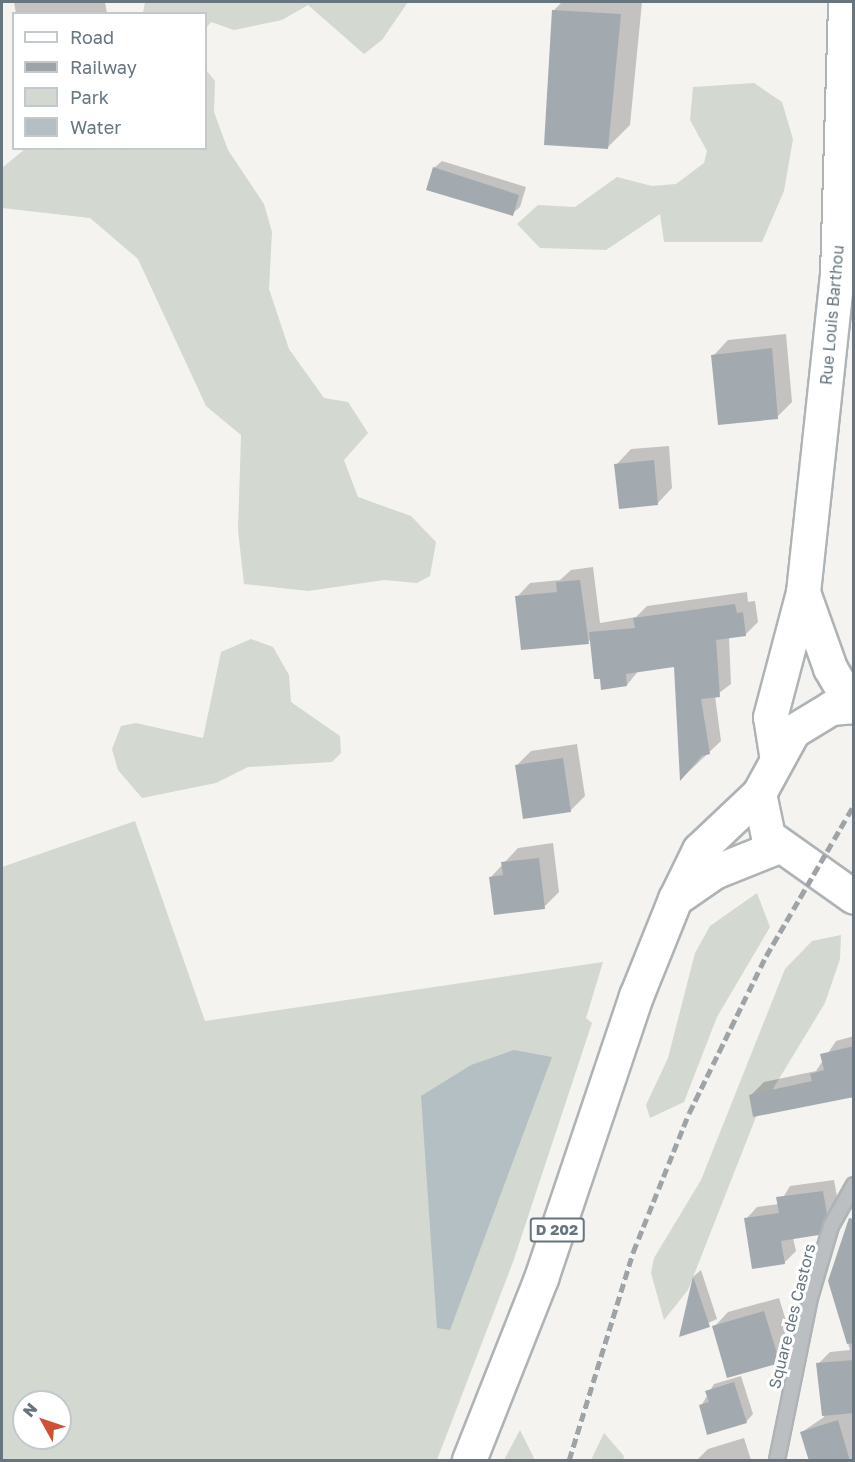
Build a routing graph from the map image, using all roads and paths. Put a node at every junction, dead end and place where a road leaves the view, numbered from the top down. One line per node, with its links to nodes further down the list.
1 (845, 2): 2 (main road, Rue Louis Barthou)
2 (803, 591): 3 (main road); 4 (main road)
3 (852, 705): 4 (main road)
4 (776, 754): 5 (main road)
5 (759, 794): 6 (main road); 8 (main road, D 202)
6 (779, 846): 7 (main road); 8 (main road)
7 (854, 897)
8 (675, 899): 10 (main road, D 202)
9 (854, 1185): 11 (lane, Square des Castors)
10 (469, 1461)
11 (777, 1461)

